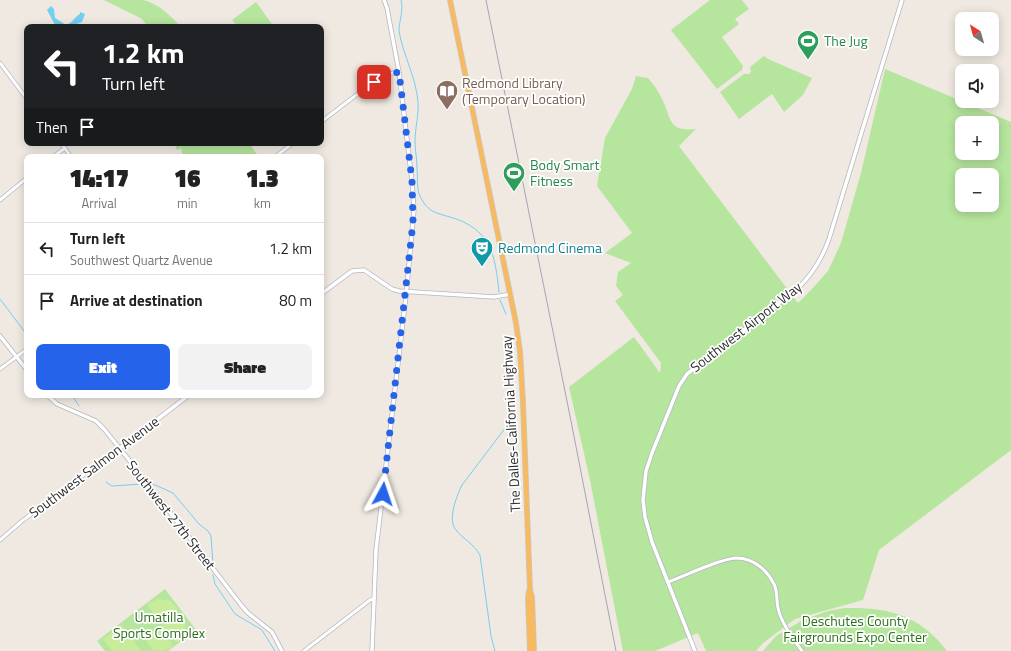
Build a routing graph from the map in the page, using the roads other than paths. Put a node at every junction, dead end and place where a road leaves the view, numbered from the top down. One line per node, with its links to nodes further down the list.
1 (386, 0): 5 (main road)
2 (450, 0): 17 (highway, The Dalles-California Highway)
3 (902, 0): 27 (main road, Southwest Airport Way)
4 (0, 63): 6 (street)
5 (399, 72): 7 (street); 16 (main road)
6 (24, 95)
7 (324, 120)
8 (289, 146): 12 (street)
9 (64, 148): 10 (street); 11 (street)
10 (57, 154)
11 (69, 154)
12 (279, 154)
13 (24, 180): 14 (street)
14 (0, 200)
15 (324, 292): 16 (main road)
16 (406, 292): 17 (main road); 29 (main road)
17 (511, 294): 28 (highway, The Dalles-California Highway)
18 (0, 336): 20 (main road)
19 (24, 351): 20 (street)
20 (16, 356): 21 (main road); 22 (street)
21 (24, 366)
22 (0, 369)
23 (50, 398): 25 (main road, Southwest 27th Street)
24 (185, 398): 25 (main road, Southwest Salmon Avenue)
25 (120, 448): 26 (street, Southwest Salmon Avenue); 32 (main road, Southwest 27th Street)
26 (0, 540)
27 (668, 582): 39 (main road, Southwest Airport Way); 40 (street)
28 (530, 590): 30 (highway, The Dalles-California Highway); 31 (highway, The Dalles-California Highway)
29 (375, 598): 33 (street); 34 (main road)
30 (532, 607): 37 (highway, The Dalles-California Highway); 38 (highway)
31 (529, 627): 35 (highway); 36 (highway, The Dalles-California Highway)
32 (282, 651)
33 (304, 651)
34 (372, 651)
35 (527, 651)
36 (530, 651)
37 (534, 651)
38 (537, 651)
39 (695, 651)
40 (802, 651)

